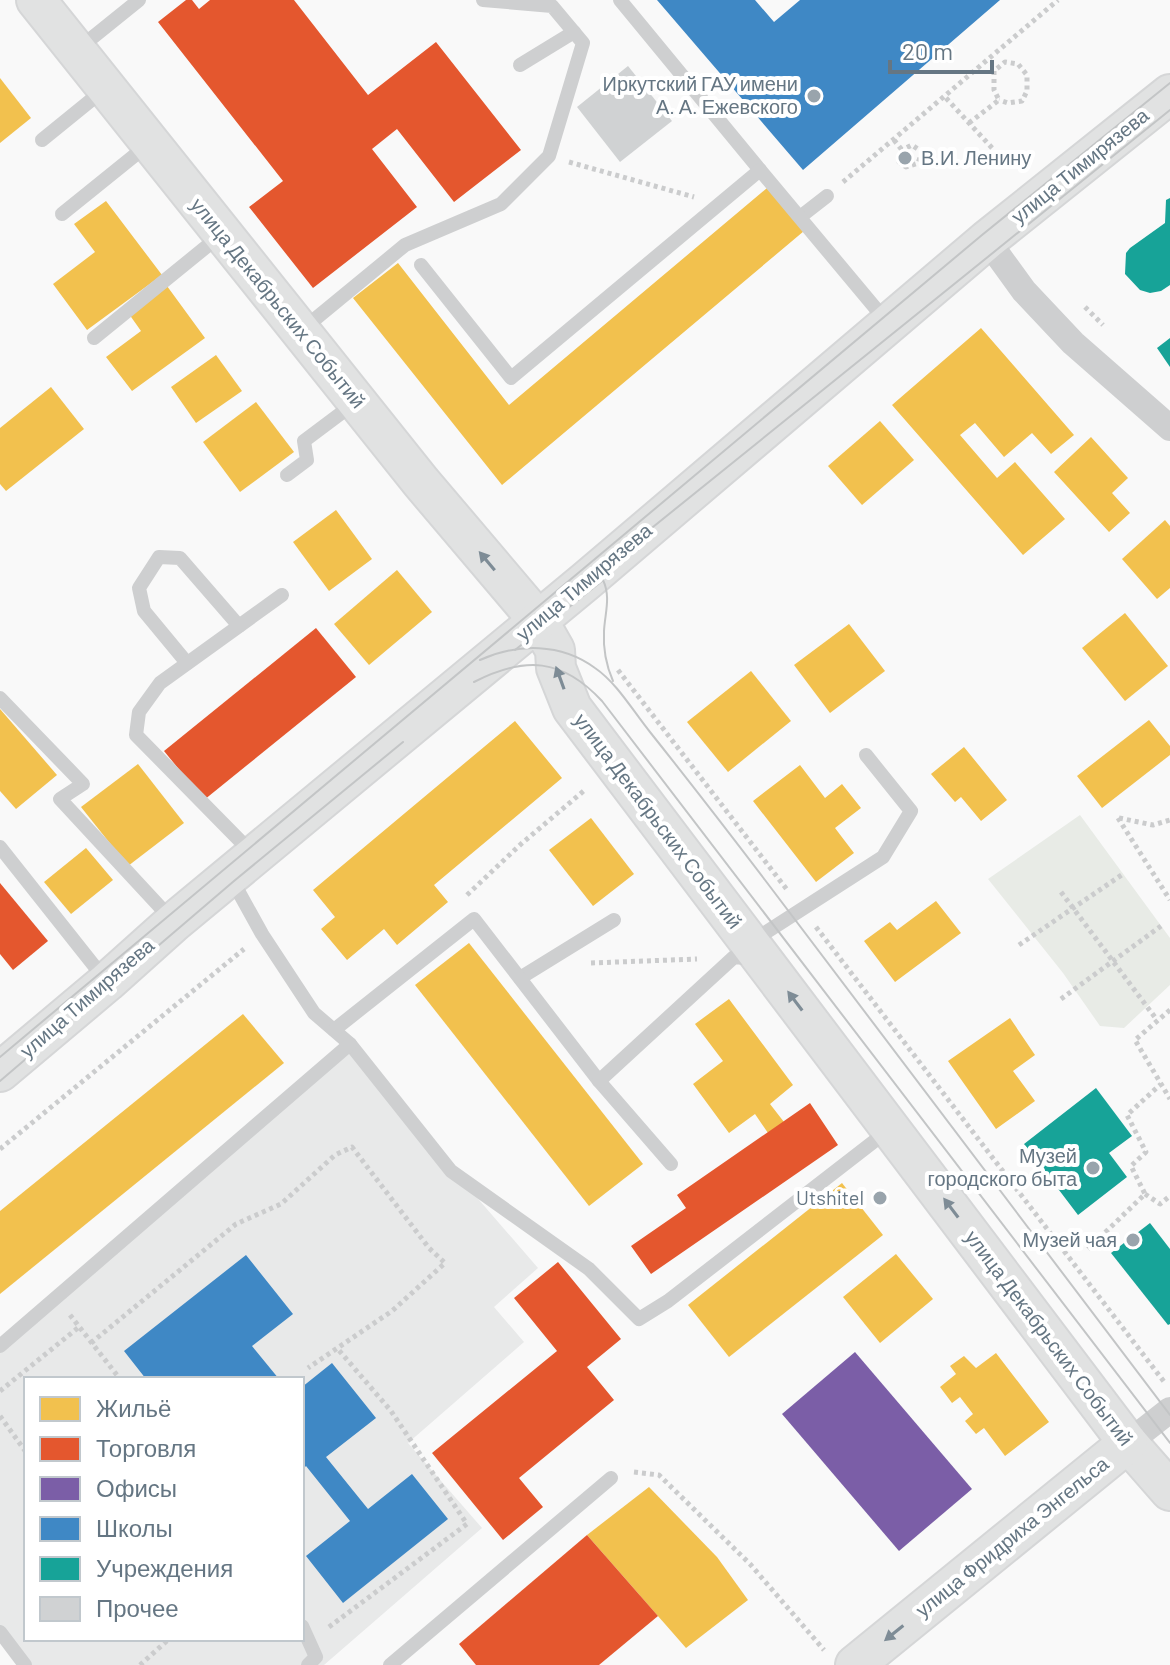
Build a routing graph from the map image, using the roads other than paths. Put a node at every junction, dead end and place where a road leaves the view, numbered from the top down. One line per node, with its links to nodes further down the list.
1 (36, 0): 6 (main road, улица Декабрьских Событий)
2 (139, 0): 6 (lane)
3 (483, 0): 5 (lane)
4 (620, 0): 12 (lane)
5 (574, 32): 7 (lane); 20 (lane)
6 (77, 51): 8 (main road, улица Декабрьских Событий)
7 (520, 65)
8 (106, 88): 10 (lane); 11 (main road, улица Декабрьских Событий)
9 (1170, 94): 17 (main road, улица Тимирязева)
10 (42, 140)
11 (150, 143): 14 (lane); 16 (main road, улица Декабрьских Событий)
12 (760, 170): 15 (lane); 18 (lane)
13 (827, 196): 15 (lane)
14 (62, 214)
15 (800, 217): 19 (lane)
16 (222, 234): 20 (main road, улица Декабрьских Событий); 21 (lane)
17 (987, 240): 19 (main road, улица Тимирязева); 23 (street)
18 (421, 265)
19 (889, 324): 26 (main road, улица Тимирязева)
20 (299, 331): 22 (main road, улица Декабрьских Событий)
21 (94, 338)
22 (356, 401): 24 (lane); 26 (main road, улица Декабрьских Событий, one-way to 22)
23 (1170, 428)
24 (287, 475)
25 (282, 595): 27 (lane)
26 (538, 620): 32 (main road, улица Тимирязева); 35 (main road, улица Декабрьских Событий, one-way to 26)
27 (239, 626): 28 (lane); 28 (lane)
28 (187, 663): 32 (lane)
29 (0, 698): 34 (lane)
30 (866, 755): 35 (lane)
31 (0, 847): 37 (lane)
32 (242, 866): 34 (main road, улица Тимирязева); 38 (lane)
33 (614, 920): 36 (lane)
34 (174, 922): 37 (main road, улица Тимирязева)
35 (750, 953): 41 (lane); 42 (main road, улица Декабрьских Событий, one-way to 35)
36 (520, 978): 38 (lane); 41 (lane)
37 (107, 982): 40 (main road, улица Тимирязева)
38 (334, 1030): 39 (lane)
39 (350, 1044): 42 (lane); 44 (lane)
40 (0, 1072)
41 (599, 1081): 43 (lane)
42 (890, 1129): 46 (main road, улица Декабрьских Событий, one-way to 42)
43 (671, 1164)
44 (0, 1346)
45 (1170, 1410): 46 (street, улица Фридриха Энгельса)
46 (1128, 1443): 48 (main road, улица Декабрьских Событий); 51 (main road, улица Фридриха Энгельса, one-way to 51)
47 (611, 1478): 54 (lane)
48 (1170, 1491)
49 (304, 1630): 53 (lane)
50 (0, 1632): 52 (lane)
51 (843, 1661)
52 (25, 1665)
53 (308, 1665)
54 (390, 1665)

